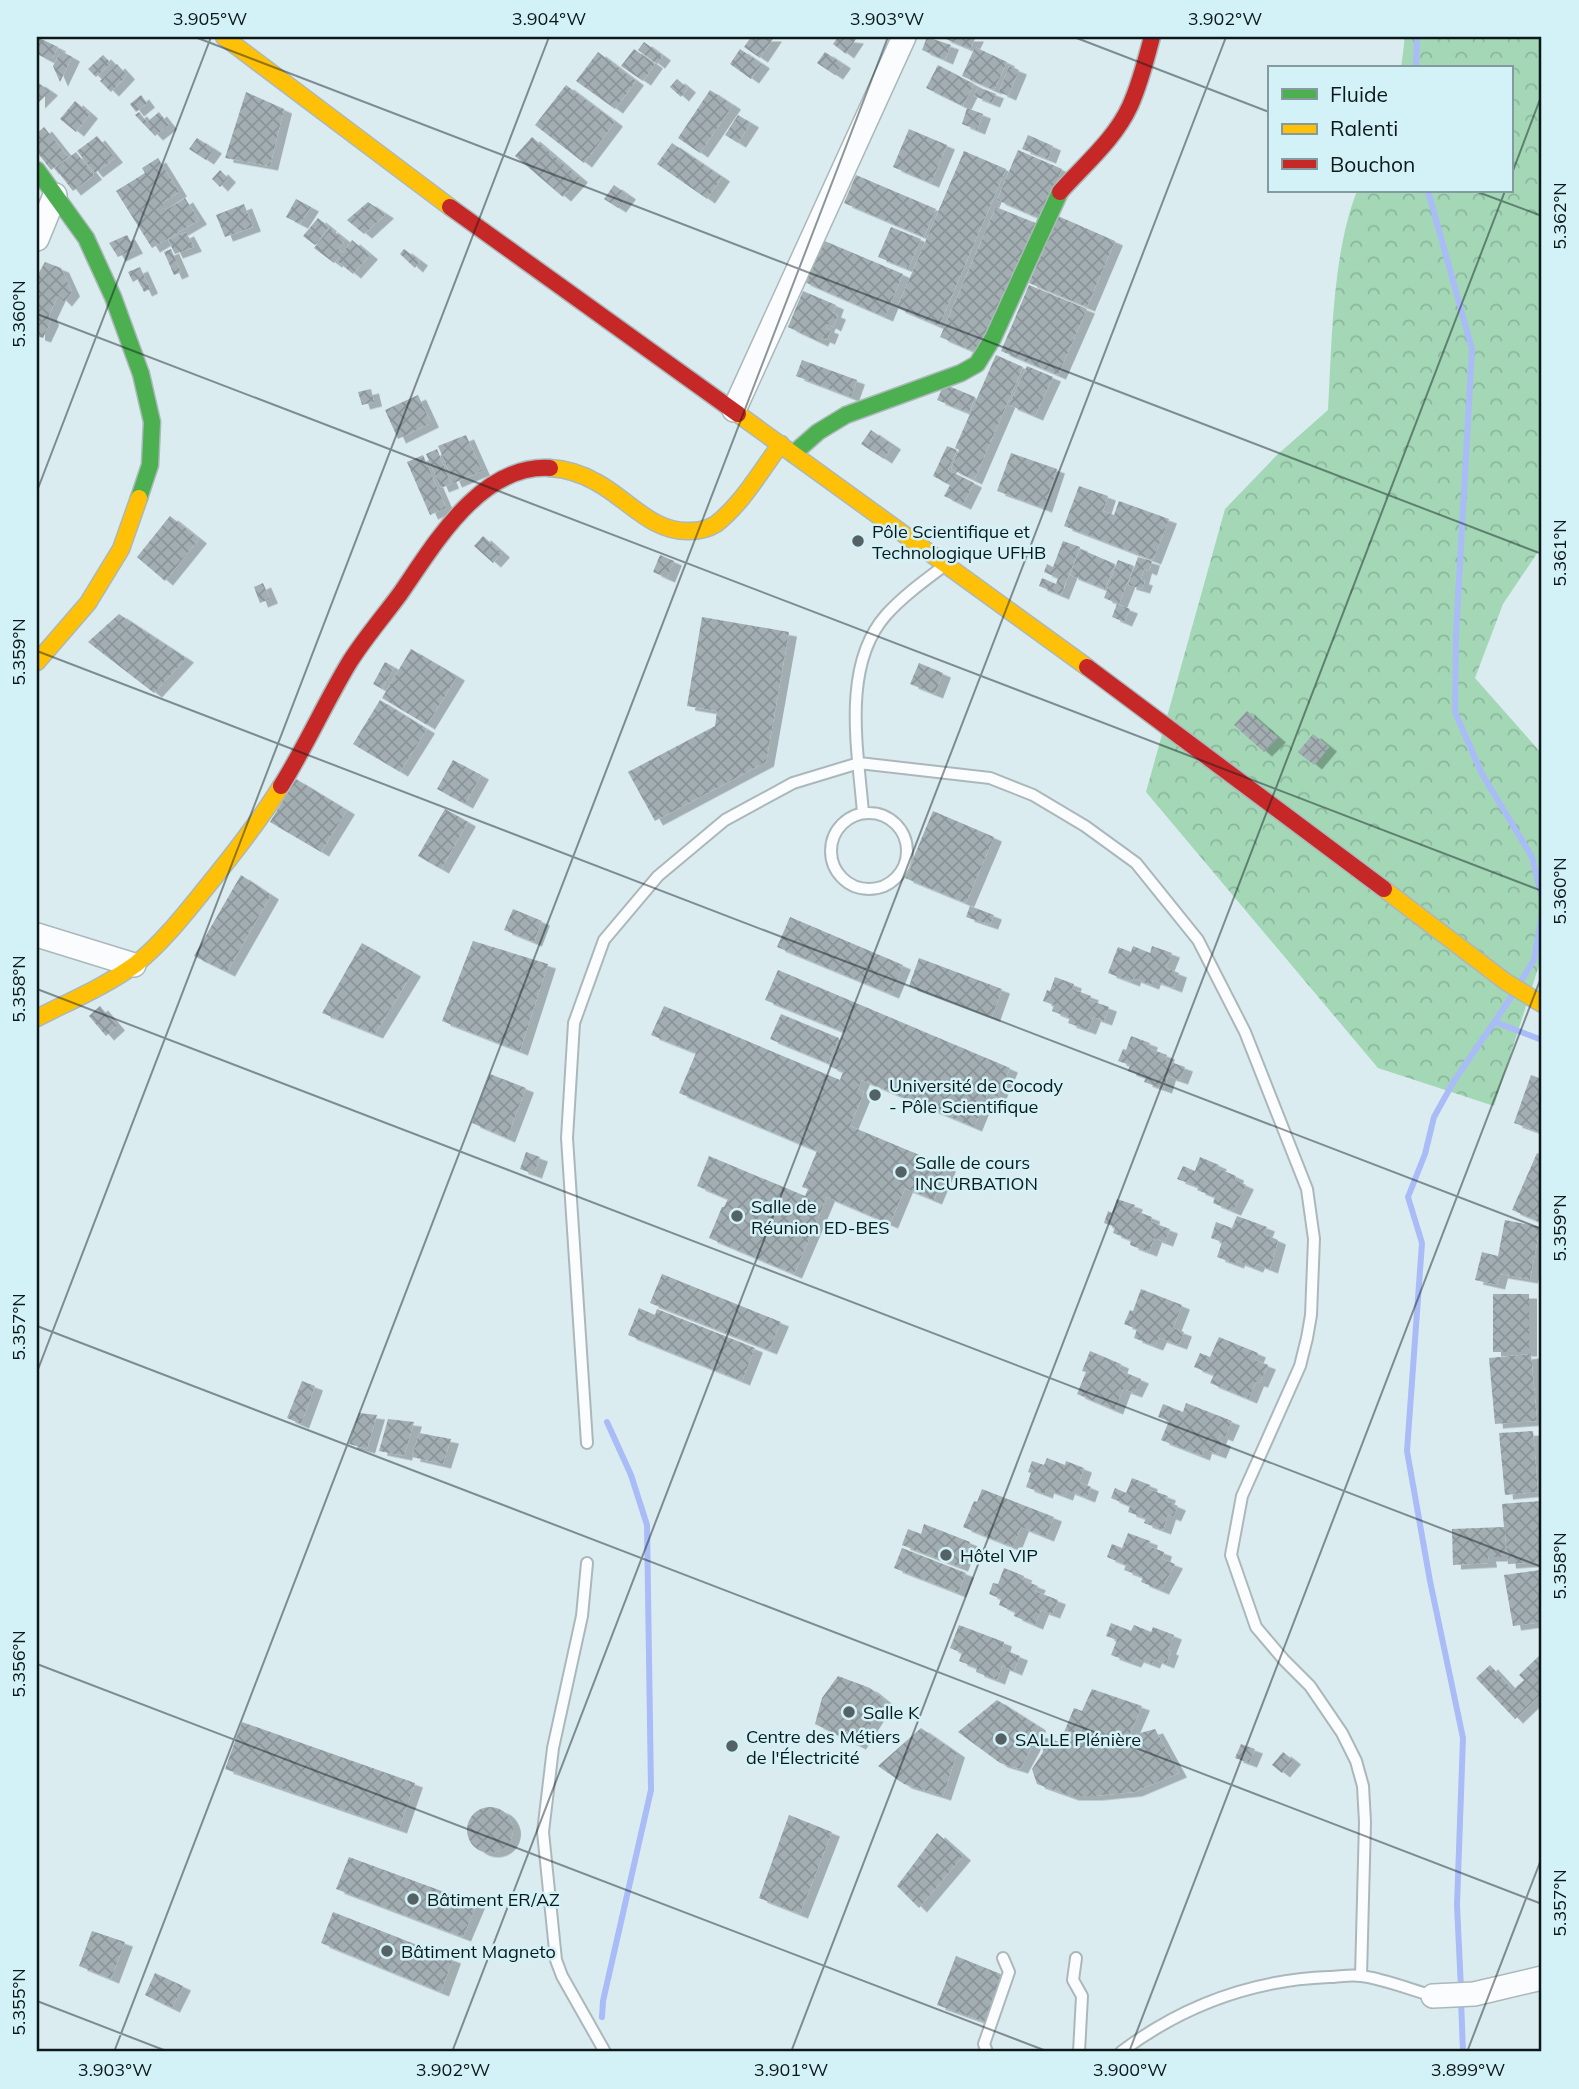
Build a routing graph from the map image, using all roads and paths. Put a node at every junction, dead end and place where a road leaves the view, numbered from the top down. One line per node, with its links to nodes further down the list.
1 (224, 37): 7 (street)
2 (903, 37): 7 (street)
3 (1152, 37): 8 (street)
4 (37, 170): 5 (street)
5 (55, 195): 6 (street); 10 (street)
6 (37, 239)
7 (734, 410): 8 (street)
8 (787, 449): 9 (street); 14 (street)
9 (946, 564): 11 (lane); 15 (street)
10 (37, 662)
11 (859, 763): 12 (lane); 17 (lane); 21 (lane)
12 (863, 813): 12 (lane)
13 (37, 935): 14 (street)
14 (134, 965): 16 (street)
15 (1542, 1004)
16 (37, 1018)
17 (587, 1443)
18 (587, 1563): 24 (lane)
19 (1003, 1958): 25 (lane)
20 (1076, 1958): 26 (lane)
21 (1361, 1976): 23 (lane); 27 (lane)
22 (1542, 1978): 23 (street)
23 (1433, 1996)
24 (604, 2052)
25 (987, 2052)
26 (1079, 2052)
27 (1121, 2052)

